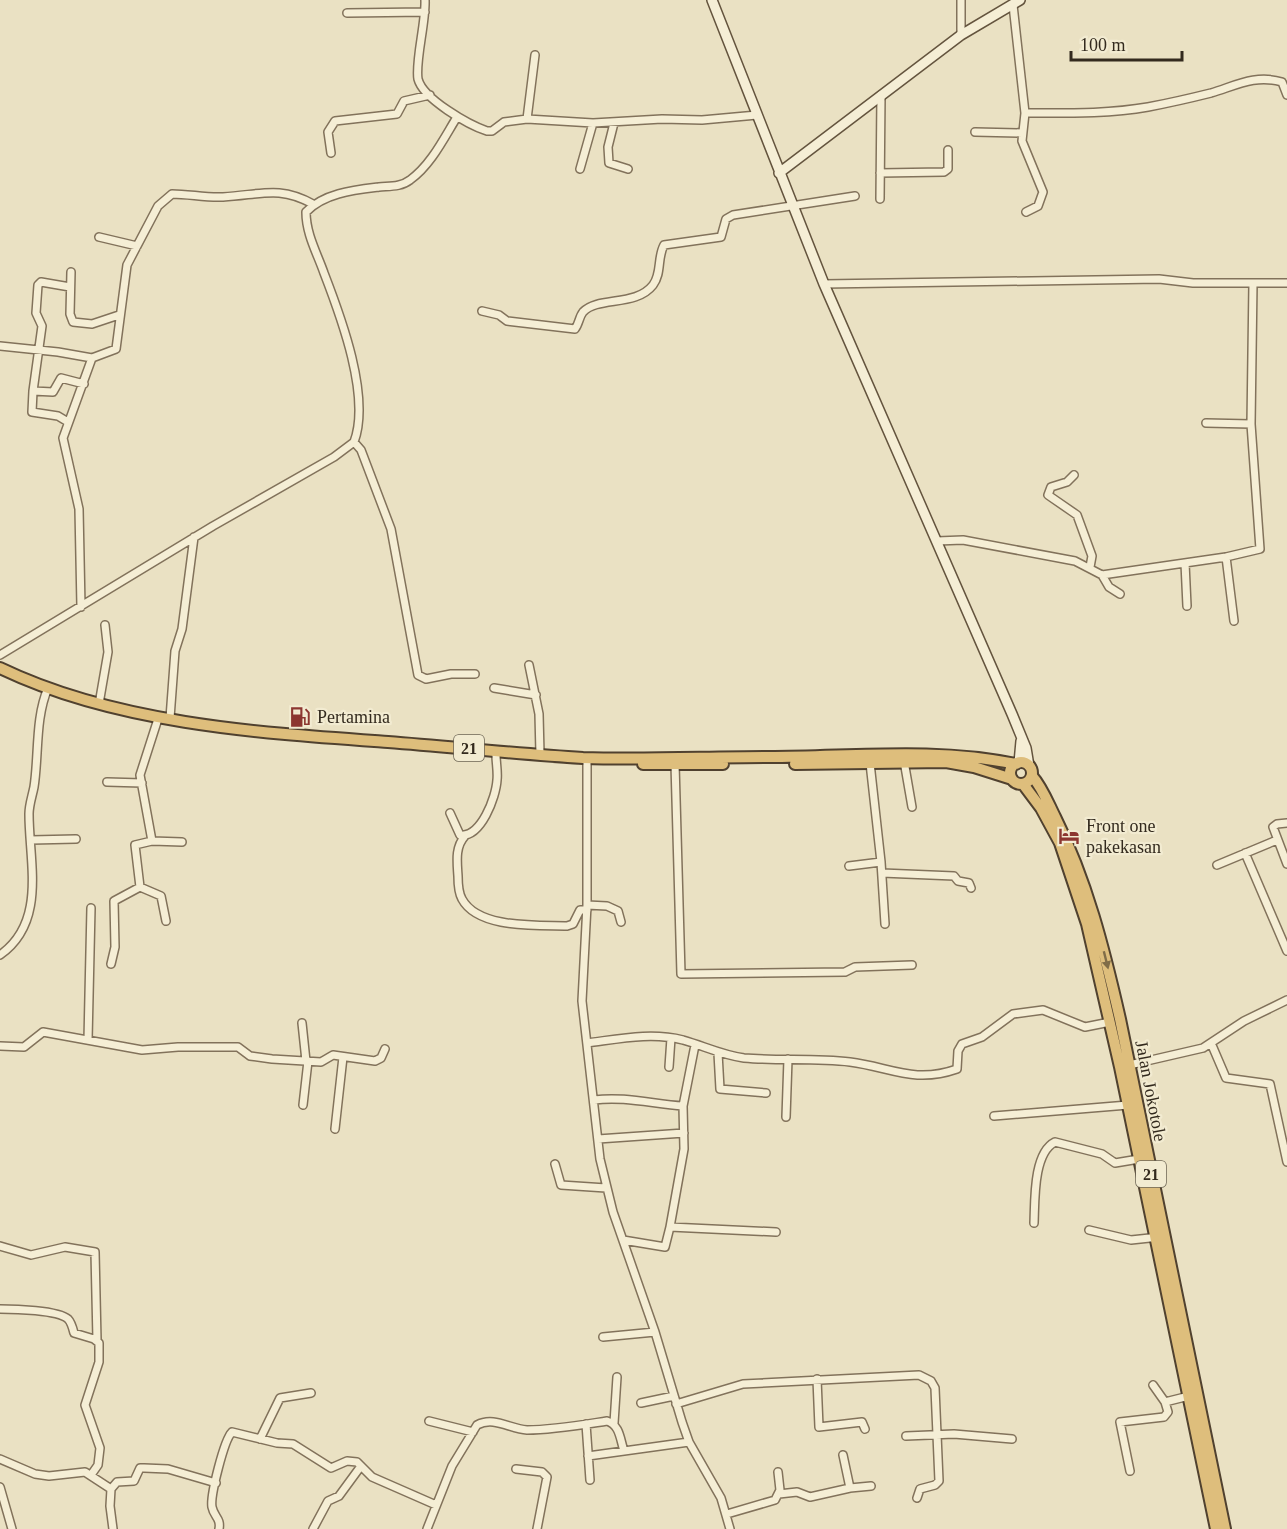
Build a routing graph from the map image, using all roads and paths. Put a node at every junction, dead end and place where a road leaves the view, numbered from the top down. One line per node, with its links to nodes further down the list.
1 (424, 0): 5 (street)
2 (712, 0): 13 (main road)
3 (962, 0): 7 (street)
4 (1017, 2): 7 (main road); 12 (street)
5 (425, 12): 6 (street); 9 (street)
6 (347, 13)
7 (961, 35): 10 (main road)
8 (535, 55): 15 (street)
9 (430, 95): 14 (street); 21 (street)
10 (881, 95): 24 (main road); 25 (street)
11 (1287, 95): 12 (street)
12 (1025, 113): 19 (street)
13 (757, 115): 17 (street); 24 (main road)
14 (457, 117): 15 (street); 28 (street)
15 (527, 119): 16 (street)
16 (593, 123): 17 (street); 22 (street)
17 (614, 123): 23 (street)
18 (975, 132): 19 (street)
19 (1022, 133): 30 (street)
20 (948, 150): 25 (street)
21 (331, 153)
22 (580, 169)
23 (628, 169)
24 (779, 173): 29 (main road)
25 (880, 173): 27 (street)
26 (855, 196): 29 (street)
27 (880, 198)
28 (313, 204): 32 (street); 48 (street)
29 (792, 205): 36 (main road); 38 (street)
30 (1026, 212)
31 (99, 237): 32 (street)
32 (137, 246): 39 (street)
33 (71, 272): 37 (street)
34 (1253, 283): 35 (street); 36 (street); 47 (street)
35 (1287, 283)
36 (824, 284): 51 (main road)
37 (70, 287): 39 (street); 41 (street)
38 (482, 310)
39 (119, 315): 42 (street)
40 (0, 346): 41 (street)
41 (39, 350): 42 (street); 44 (street)
42 (92, 358): 43 (street)
43 (84, 384): 44 (street); 45 (street)
44 (33, 391): 45 (street)
45 (68, 422): 58 (street)
46 (1206, 423): 47 (street)
47 (1251, 424): 52 (street)
48 (354, 442): 50 (street); 65 (street)
49 (1074, 475): 54 (street)
50 (194, 537): 58 (street); 70 (street)
51 (937, 541): 54 (street); 79 (main road)
52 (1226, 557): 53 (street); 59 (street)
53 (1185, 563): 55 (street); 57 (street)
54 (1090, 567): 55 (street)
55 (1102, 575): 56 (street)
56 (1120, 594)
57 (1187, 606)
58 (81, 607): 61 (street)
59 (1234, 621)
60 (105, 625): 69 (street)
61 (0, 655)
62 (529, 665): 68 (street)
63 (0, 668): 67 (highway, 21)
64 (0, 674): 67 (highway, 21)
65 (475, 674)
66 (494, 688): 68 (street)
67 (47, 691): 69 (highway, 21); 71 (highway, 21); 89 (street)
68 (536, 695): 72 (street)
69 (99, 704): 70 (highway, 21)
70 (170, 718): 72 (highway, 21)
71 (157, 722): 73 (highway, 21); 82 (street)
72 (540, 754): 74 (highway, 21)
73 (496, 755): 74 (highway, 21); 87 (street)
74 (587, 760): 75 (highway, 21); 78 (highway, 21); 102 (street)
75 (804, 760): 77 (highway, 21); 78 (highway, 21); 79 (highway, 21)
76 (904, 761): 77 (highway, 21); 80 (highway, 21); 84 (street)
77 (870, 763): 94 (street)
78 (675, 764): 109 (street)
79 (1024, 767): 80 (highway); 83 (highway); 124 (highway, Jalan Jokotole / 21, one-way to 124)
80 (1012, 779): 83 (highway, 21)
81 (107, 782): 82 (street)
82 (142, 783): 91 (street)
83 (1023, 784): 111 (highway, Jalan Jokotole / 21)
84 (912, 807)
85 (450, 813): 87 (street)
86 (1287, 823): 90 (street)
87 (465, 836): 102 (street)
88 (76, 839): 89 (street)
89 (31, 840): 107 (street)
90 (1277, 840): 93 (street); 95 (street)
91 (152, 841): 92 (street); 99 (street)
92 (182, 842)
93 (1245, 853): 96 (street); 106 (street)
94 (881, 862): 97 (street); 98 (street)
95 (1287, 864)
96 (1217, 865)
97 (849, 866)
98 (882, 873): 100 (street); 105 (street)
99 (140, 887): 103 (street); 108 (street)
100 (971, 888)
101 (91, 908): 114 (street)
102 (587, 908): 104 (street); 115 (street)
103 (166, 921)
104 (621, 922)
105 (885, 924)
106 (1287, 951)
107 (0, 955)
108 (111, 964)
109 (912, 964)
110 (1287, 1000): 116 (street)
111 (1110, 1022): 122 (street); 124 (highway, Jalan Jokotole / 21)
112 (302, 1023): 123 (street)
113 (671, 1038): 115 (street); 117 (street); 125 (street)
114 (88, 1040): 118 (street); 123 (street)
115 (587, 1043): 127 (street)
116 (1212, 1043): 124 (street); 137 (street)
117 (695, 1045): 120 (street); 130 (street)
118 (0, 1046)
119 (385, 1049): 121 (street)
120 (718, 1053): 122 (street); 126 (street)
121 (343, 1057): 123 (street); 133 (street)
122 (788, 1059): 132 (street)
123 (307, 1061): 128 (street)
124 (1124, 1066): 129 (highway, Jalan Jokotole / 21); 140 (highway, Jalan Jokotole / 21)
125 (669, 1067)
126 (766, 1093)
127 (594, 1100): 130 (street); 135 (street)
128 (303, 1105)
129 (1128, 1105): 131 (street); 136 (highway, Jalan Jokotole / 21)
130 (683, 1106): 134 (street)
131 (994, 1116)
132 (786, 1117)
133 (335, 1129)
134 (684, 1133): 135 (street); 142 (street)
135 (598, 1139): 139 (street)
136 (1139, 1159): 140 (highway, Jalan Jokotole / 21); 141 (street)
137 (1287, 1162)
138 (555, 1164): 139 (street)
139 (606, 1188): 146 (street)
140 (1149, 1188): 145 (highway, Jalan Jokotole / 21)
141 (1034, 1223)
142 (670, 1227): 144 (street); 146 (street)
143 (1089, 1230): 145 (street)
144 (776, 1232)
145 (1160, 1237): 156 (highway, Jalan Jokotole / 21); 197 (highway, Jalan Jokotole / 21)
146 (623, 1240): 149 (street)
147 (0, 1246): 151 (street)
148 (0, 1309): 151 (street)
149 (655, 1332): 150 (street); 157 (street)
150 (603, 1337)
151 (97, 1340): 178 (street)
152 (617, 1377): 161 (street)
153 (817, 1379): 157 (street); 163 (street); 165 (street)
154 (1153, 1385): 158 (street)
155 (311, 1393): 167 (street)
156 (1189, 1396): 158 (street); 196 (highway, Jalan Jokotole / 21)
157 (675, 1400): 159 (street); 169 (street)
158 (1165, 1402): 176 (street)
159 (641, 1403)
160 (429, 1421): 164 (street)
161 (614, 1423): 162 (street); 170 (street)
162 (586, 1424): 164 (street); 172 (street)
163 (865, 1429)
164 (473, 1432): 187 (street)
165 (937, 1434): 166 (street); 168 (street); 186 (street)
166 (906, 1436)
167 (260, 1439): 174 (street); 180 (street)
168 (1012, 1439)
169 (689, 1442): 170 (street); 188 (street)
170 (624, 1451): 172 (street)
171 (843, 1455): 183 (street)
172 (588, 1456): 179 (street)
173 (0, 1459): 178 (street)
174 (361, 1466): 187 (street); 192 (street)
175 (516, 1469): 194 (street)
176 (1130, 1471)
177 (778, 1472): 185 (street)
178 (91, 1475): 184 (street)
179 (590, 1480)
180 (216, 1483): 184 (street); 191 (street)
181 (871, 1486): 183 (street)
182 (0, 1487): 189 (street)
183 (850, 1488): 185 (street)
184 (111, 1489): 190 (street)
185 (779, 1494): 188 (street)
186 (916, 1498)
187 (436, 1505): 193 (street)
188 (727, 1514): 195 (street)
189 (12, 1529)
190 (113, 1529)
191 (219, 1529)
192 (313, 1529)
193 (427, 1529)
194 (537, 1529)
195 (730, 1529)
196 (1216, 1529)
197 (1225, 1529)

